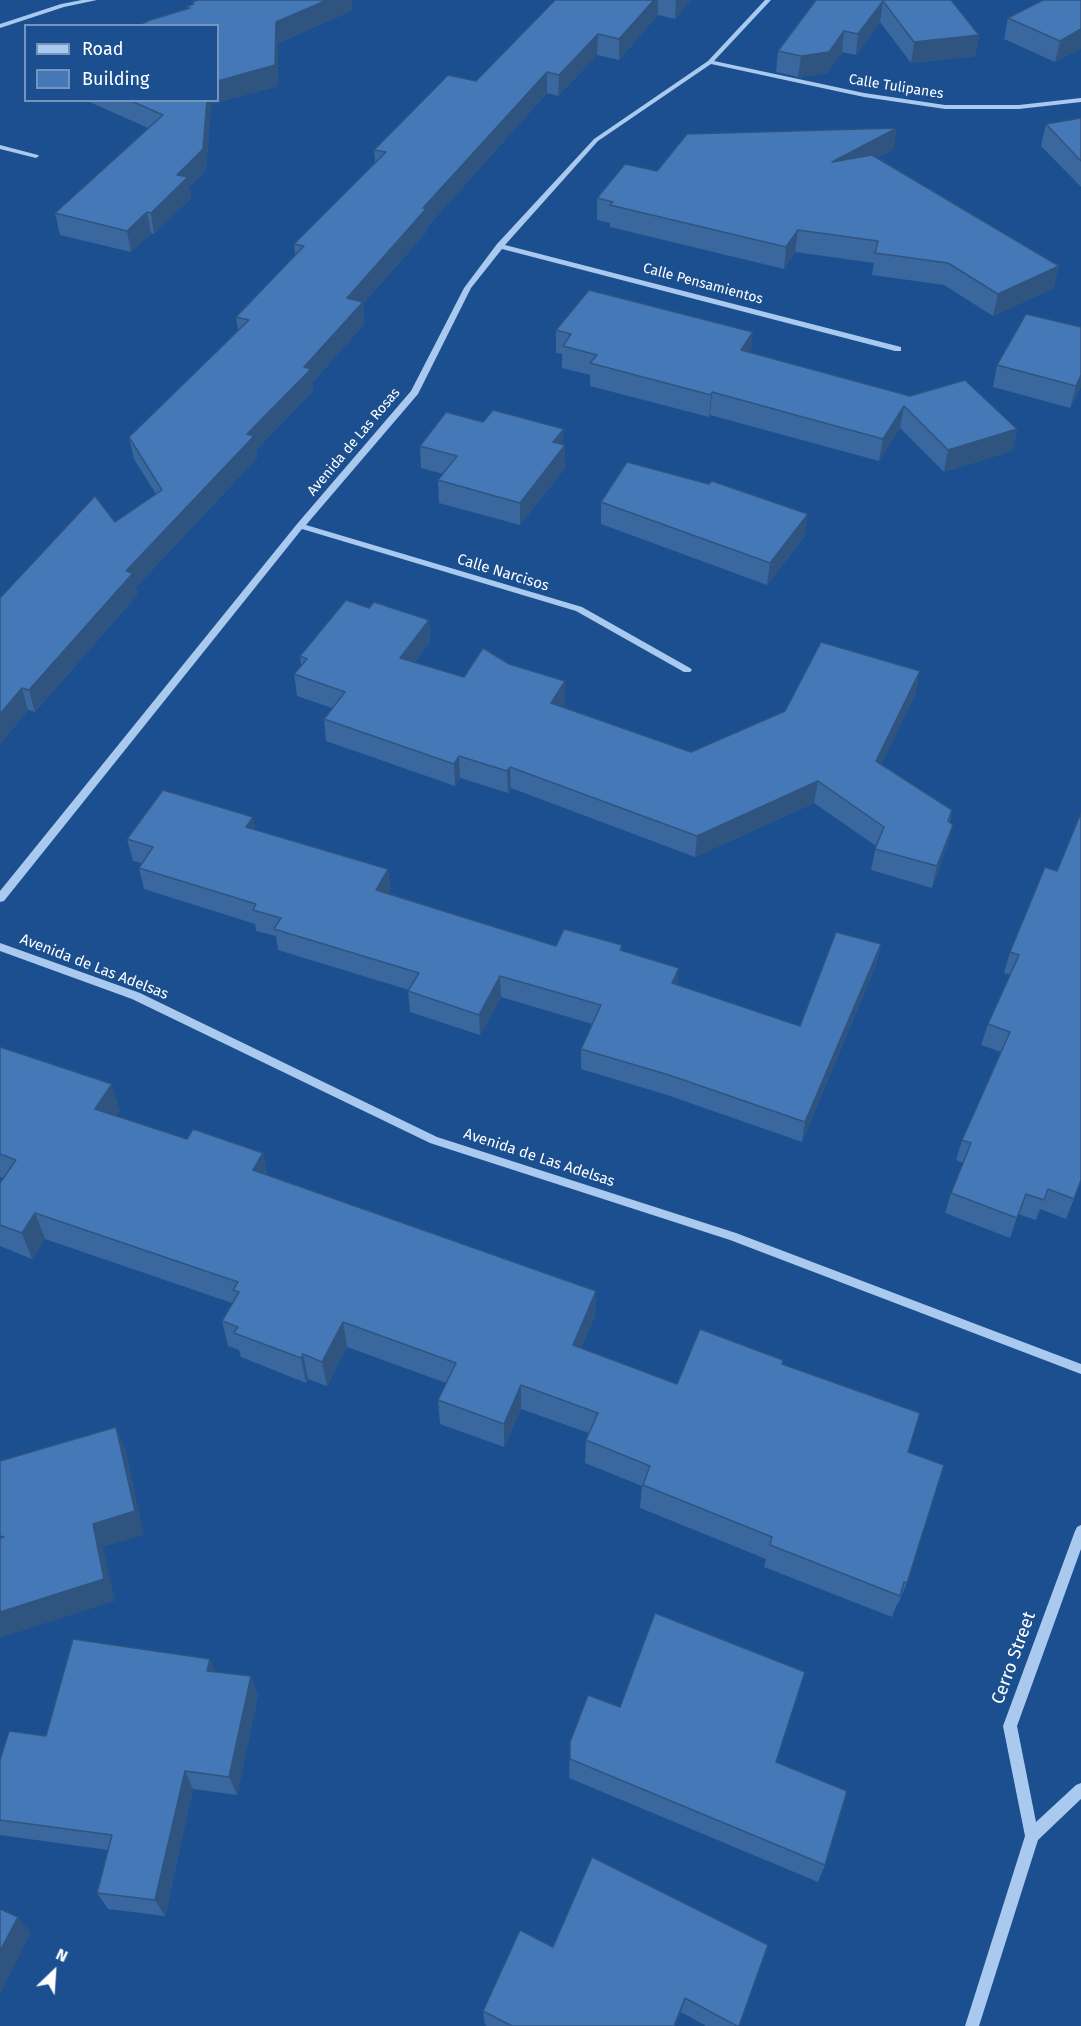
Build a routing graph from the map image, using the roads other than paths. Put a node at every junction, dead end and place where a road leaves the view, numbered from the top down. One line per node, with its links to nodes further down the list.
1 (94, 0): 3 (street)
2 (768, 0): 4 (street, Avenida de Las Rosas)
3 (0, 26)
4 (710, 62): 5 (street, Calle Tulipanes); 8 (street, Avenida de Las Rosas)
5 (1081, 100)
6 (0, 147): 7 (street)
7 (36, 156)
8 (500, 246): 9 (street, Calle Pensamientos); 10 (street, Avenida de Las Rosas)
9 (898, 349)
10 (300, 526): 11 (street, Calle Narcisos); 12 (street, Avenida de Las Rosas)
11 (687, 670)
12 (0, 898)
13 (0, 947): 14 (street, Avenida de Las Adelsas)
14 (1081, 1370)
15 (1081, 1531): 17 (street, Cerro Street)
16 (1081, 1790): 17 (street, Cerro Street)
17 (1032, 1836): 18 (street, Cerro Street)
18 (972, 2026)

